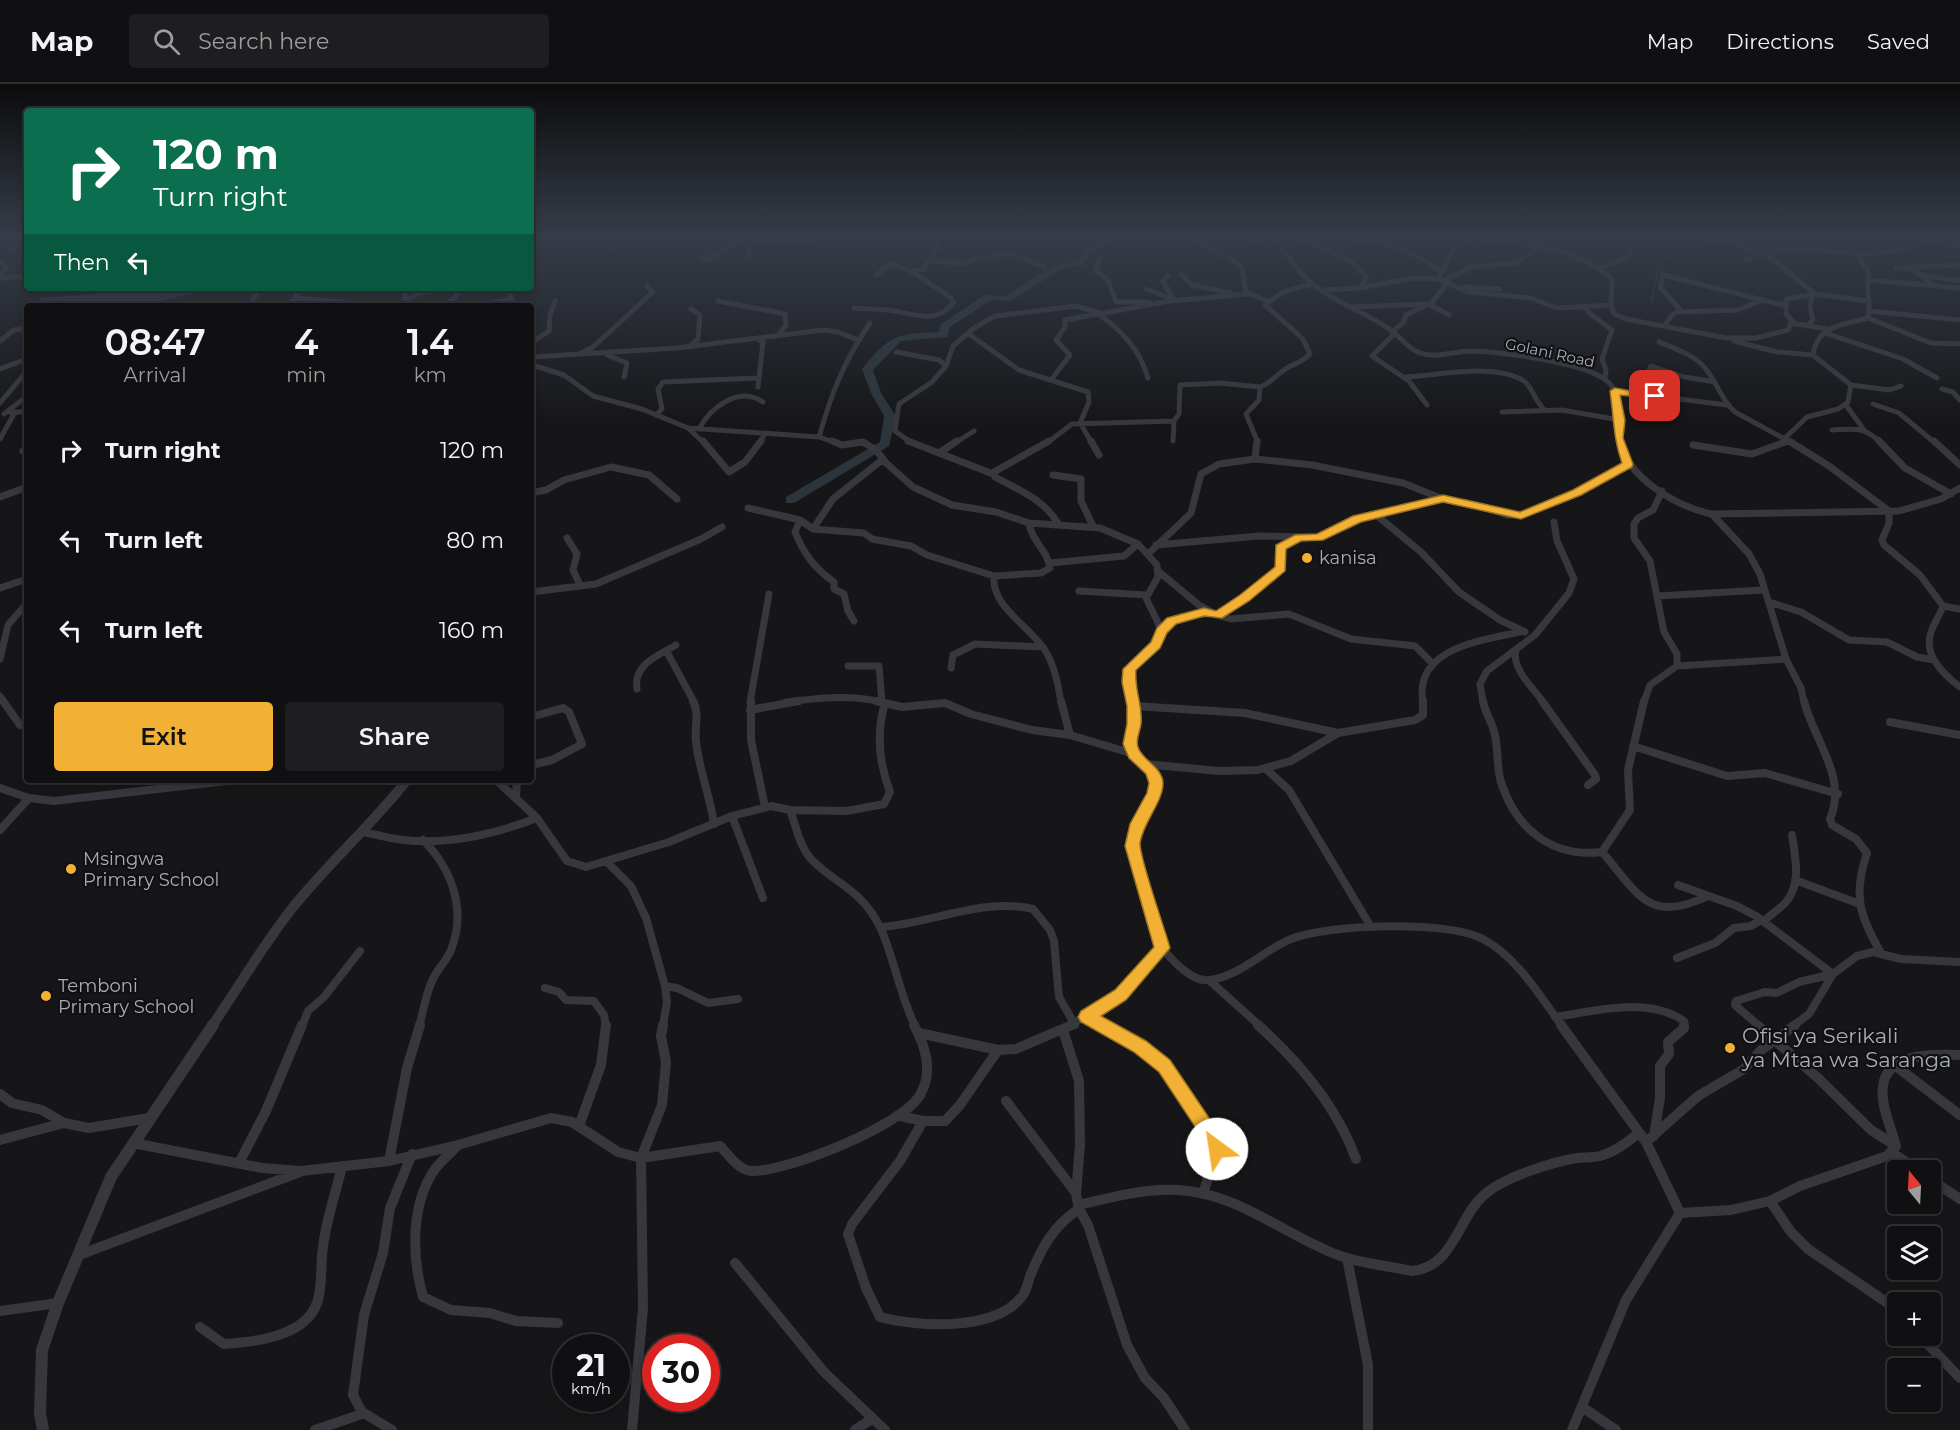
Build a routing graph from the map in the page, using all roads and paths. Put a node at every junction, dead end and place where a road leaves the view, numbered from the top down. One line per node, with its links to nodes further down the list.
1 (296, 298): 25 (street); 26 (street)
2 (647, 298): 61 (street)
3 (951, 298): 32 (street)
4 (1113, 298): 27 (street)
5 (1170, 298): 19 (street)
6 (1202, 298): 19 (street)
7 (1258, 298): 23 (street)
8 (1273, 298): 23 (street)
9 (1333, 298): 33 (street, Golani Road)
10 (1437, 298): 28 (street)
11 (1529, 298): 31 (street)
12 (1611, 298): 29 (street)
13 (1670, 298): 36 (street)
14 (1755, 298): 20 (street)
15 (1789, 298): 30 (street)
16 (1812, 298): 44 (street)
17 (1843, 298): 24 (street)
18 (1867, 298): 24 (street)
19 (1176, 300): 27 (street)
20 (1764, 300): 30 (street); 36 (street)
21 (555, 301): 54 (street)
22 (718, 301): 49 (street)
23 (1268, 301): 81 (street)
24 (1868, 301): 35 (street)
25 (290, 303)
26 (350, 303)
27 (1159, 303): 37 (street)
28 (1429, 305): 33 (street); 38 (street); 47 (street)
29 (1611, 305): 31 (street); 43 (street)
30 (1787, 306): 42 (street)
31 (1586, 307): 73 (street)
32 (854, 308)
33 (1349, 308): 47 (street, Golani Road)
34 (691, 309): 57 (street)
35 (1869, 311): 39 (street); 40 (street)
36 (1680, 312): 43 (street)
37 (1102, 315): 48 (street); 72 (street); 76 (street)
38 (1449, 315)
39 (1868, 318): 46 (street); 56 (street)
40 (1960, 320)
41 (870, 323): 51 (street)
42 (1790, 323): 44 (street); 52 (street)
43 (1665, 325): 52 (street)
44 (1807, 326): 46 (street)
45 (24, 328): 53 (street)
46 (1826, 331): 62 (street); 74 (street)
47 (1394, 332): 70 (street); 73 (street, Golani Road)
48 (969, 334): 66 (street); 76 (street)
49 (778, 335): 50 (street); 51 (street)
50 (758, 339): 57 (street); 71 (street)
51 (858, 340): 107 (street)
52 (1730, 340): 62 (street)
53 (0, 341)
54 (534, 341)
55 (1659, 342): 77 (street)
56 (1960, 344)
57 (690, 346): 60 (street)
58 (896, 352): 66 (street)
59 (534, 353): 63 (street)
60 (603, 354): 61 (street); 69 (street)
61 (576, 355): 63 (street)
62 (1813, 356): 78 (street)
63 (556, 357): 65 (street)
64 (24, 360): 67 (street)
65 (534, 366): 96 (street)
66 (946, 366): 112 (street)
67 (0, 369)
68 (24, 375): 87 (street)
69 (624, 377)
70 (1404, 377): 89 (street); 92 (street)
71 (758, 378): 80 (street); 96 (street)
72 (1149, 378)
73 (1605, 378): 83 (street, Golani Road)
74 (1937, 378)
75 (1645, 379): 77 (street)
76 (1051, 380): 100 (street)
77 (1715, 382): 90 (street)
78 (1851, 384): 79 (street); 91 (street)
79 (1901, 386)
80 (758, 387)
81 (1260, 387): 99 (street); 115 (street)
82 (1942, 389): 85 (street)
83 (1615, 391): 90 (street); 98 (street, Golani Road)
84 (24, 398): 97 (street)
85 (1960, 400)
86 (763, 402): 102 (street)
87 (0, 403)
88 (1873, 404): 117 (street)
89 (1427, 405)
90 (1727, 405): 109 (street)
91 (1846, 405): 105 (street); 109 (street)
92 (1545, 410): 94 (street); 98 (street)
93 (24, 412): 95 (street)
94 (1502, 412)
95 (15, 413): 97 (street); 108 (street)
96 (656, 415): 101 (street)
97 (1, 416)
98 (1620, 420): 116 (street, Golani Road)
99 (1174, 421): 100 (street); 110 (street)
100 (1080, 423): 113 (street); 118 (street)
101 (688, 428): 102 (street); 106 (street)
102 (699, 429): 106 (street)
103 (974, 430): 112 (street)
104 (1832, 430): 105 (street)
105 (1864, 430): 124 (street)
106 (765, 433): 107 (street)
107 (819, 437): 114 (street)
108 (0, 439)
109 (1787, 440): 111 (street); 129 (street)
110 (1173, 441)
111 (1693, 445)
112 (939, 453): 118 (street)
113 (1099, 455)
114 (883, 459): 134 (street); 138 (street)
115 (1255, 459): 127 (street); 142 (street)
116 (1628, 464): 122 (street); 127 (street)
117 (1960, 465)
118 (993, 474): 135 (street)
119 (1053, 475): 136 (street)
120 (24, 488): 125 (street)
121 (1960, 488): 124 (street)
122 (1662, 491): 131 (street); 155 (street)
123 (534, 492): 126 (street)
124 (1951, 495): 129 (street)
125 (0, 497)
126 (677, 499)
127 (1443, 499): 130 (street)
128 (748, 508): 132 (street)
129 (1889, 512): 131 (street); 158 (street)
130 (1376, 514): 139 (street); 163 (street)
131 (1712, 514): 150 (street)
132 (800, 520): 138 (street); 161 (street)
133 (1554, 522): 164 (street)
134 (1029, 523): 135 (street); 144 (street)
135 (1059, 525): 136 (street)
136 (1093, 526): 141 (street)
137 (722, 527): 148 (street)
138 (813, 529): 146 (street)
139 (1299, 537): 142 (street); 160 (street)
140 (567, 538): 148 (street)
141 (1138, 544): 143 (street); 144 (street)
142 (1156, 545): 143 (street)
143 (1148, 554): 145 (street)
144 (1050, 563): 146 (street)
145 (1158, 571): 154 (street); 160 (street)
146 (994, 576): 166 (street)
147 (24, 580): 149 (street)
148 (580, 585): 152 (street)
149 (0, 588)
150 (1763, 590): 155 (street); 156 (street)
151 (1079, 591): 154 (street)
152 (534, 592)
153 (769, 594): 181 (street)
154 (1146, 595): 162 (street)
155 (1657, 596): 174 (street)
156 (1769, 602): 170 (street); 171 (street)
157 (24, 606): 169 (street)
158 (1943, 606): 159 (street); 171 (street)
159 (1960, 609)
160 (1215, 614): 162 (street); 172 (street)
161 (854, 621)
162 (1162, 631): 180 (street)
163 (1524, 631): 164 (street); 172 (street)
164 (1535, 635): 167 (street)
165 (676, 645): 168 (street)
166 (1043, 647): 175 (street); 186 (street)
167 (1517, 649): 197 (street); 211 (street)
168 (667, 652): 177 (street); 206 (street)
169 (0, 659)
170 (1786, 659): 174 (street); 199 (street)
171 (1934, 660): 176 (street)
172 (1433, 664): 185 (street)
173 (848, 666): 179 (street)
174 (1677, 666): 188 (street)
175 (951, 668)
176 (1960, 687)
177 (637, 689)
178 (0, 696): 184 (street)
179 (884, 702): 181 (street); 186 (street); 203 (street)
180 (1134, 706): 185 (street); 189 (street)
181 (750, 710): 202 (street)
182 (534, 716): 190 (street)
183 (1890, 722): 187 (street)
184 (20, 725)
185 (1338, 733): 192 (street)
186 (1070, 735): 189 (street)
187 (1960, 735)
188 (1633, 746): 199 (street); 211 (street)
189 (1134, 754): 191 (street)
190 (534, 764)
191 (1145, 764): 192 (street); 221 (street)
192 (1265, 768): 220 (street)
193 (209, 783): 201 (street)
194 (401, 783): 208 (street)
195 (500, 783): 200 (street)
196 (518, 783): 200 (street)
197 (1588, 785)
198 (0, 788): 201 (street)
199 (1838, 794): 217 (street)
200 (516, 796): 205 (street)
201 (28, 798): 207 (street)
202 (765, 807): 203 (street); 204 (street)
203 (790, 810): 219 (street)
204 (732, 816): 206 (street); 216 (street)
205 (537, 818): 210 (street); 212 (street)
206 (714, 824): 212 (street)
207 (0, 830)
208 (362, 832): 210 (street); 244 (street)
209 (1792, 835): 213 (street)
210 (423, 840): 258 (street)
211 (1602, 852): 215 (street)
212 (607, 862): 228 (street)
213 (1795, 880): 217 (street); 218 (street)
214 (1678, 885): 215 (street)
215 (1708, 896): 218 (street)
216 (763, 898)
217 (1857, 903): 223 (street)
218 (1762, 920): 224 (street); 226 (street)
219 (880, 927): 233 (street); 235 (street)
220 (1371, 927): 227 (street); 232 (street)
221 (1162, 948): 227 (street); 231 (street)
222 (360, 951): 259 (street)
223 (1881, 953): 225 (street); 226 (street)
224 (1677, 958)
225 (1960, 962)
226 (1833, 974): 236 (street); 236 (street)
227 (1210, 981): 256 (street)
228 (665, 986): 230 (street); 255 (street)
229 (544, 988): 247 (street)
230 (738, 999)
231 (1087, 1017): 233 (street); 264 (street)
232 (1555, 1017): 248 (street); 249 (street)
233 (1075, 1024): 234 (street)
234 (1063, 1030): 237 (street); 263 (street)
235 (919, 1033): 237 (street); 242 (street)
236 (1777, 1040): 249 (street); 253 (street)
237 (998, 1050): 245 (street)
238 (1960, 1055): 239 (street)
239 (1897, 1067): 243 (street); 253 (street)
240 (0, 1094): 246 (street)
241 (1006, 1101): 263 (street)
242 (900, 1116): 245 (street); 255 (street)
243 (1960, 1116)
244 (148, 1118): 246 (street); 251 (street)
245 (923, 1121): 267 (street)
246 (64, 1123): 250 (street)
247 (579, 1126): 252 (street); 255 (street)
248 (1639, 1133): 249 (street); 270 (street)
249 (1650, 1139): 268 (street)
250 (0, 1140)
251 (133, 1143): 259 (street); 269 (street)
252 (458, 1145): 254 (street); 275 (street)
253 (1893, 1149): 257 (street); 266 (street)
254 (412, 1154): 258 (street); 280 (street)
255 (641, 1158): 285 (street)
256 (1356, 1159)
257 (1906, 1160)
258 (389, 1161): 260 (street)
259 (239, 1163): 261 (street)
260 (342, 1166): 261 (street); 276 (street)
261 (301, 1172): 269 (street)
262 (1941, 1186): 265 (street)
263 (1077, 1194): 267 (street)
264 (1203, 1194): 267 (street); 270 (street)
265 (1960, 1199)
266 (1770, 1201): 268 (street); 272 (street)
267 (1079, 1207): 288 (street)
268 (1680, 1213): 279 (street)
269 (77, 1256): 273 (street)
270 (1347, 1258): 289 (street)
271 (735, 1263): 281 (street)
272 (1887, 1302)
273 (58, 1303): 274 (street); 282 (street)
274 (0, 1311)
275 (558, 1323)
276 (200, 1327)
277 (1929, 1346): 278 (street)
278 (1960, 1378)
279 (1582, 1407): 290 (street); 291 (street)
280 (362, 1414): 283 (street); 284 (street)
281 (872, 1419): 286 (street); 287 (street)
282 (44, 1430)
283 (315, 1430)
284 (392, 1430)
285 (632, 1430)
286 (855, 1430)
287 (885, 1430)
288 (1185, 1430)
289 (1368, 1430)
290 (1572, 1430)
291 (1616, 1430)

